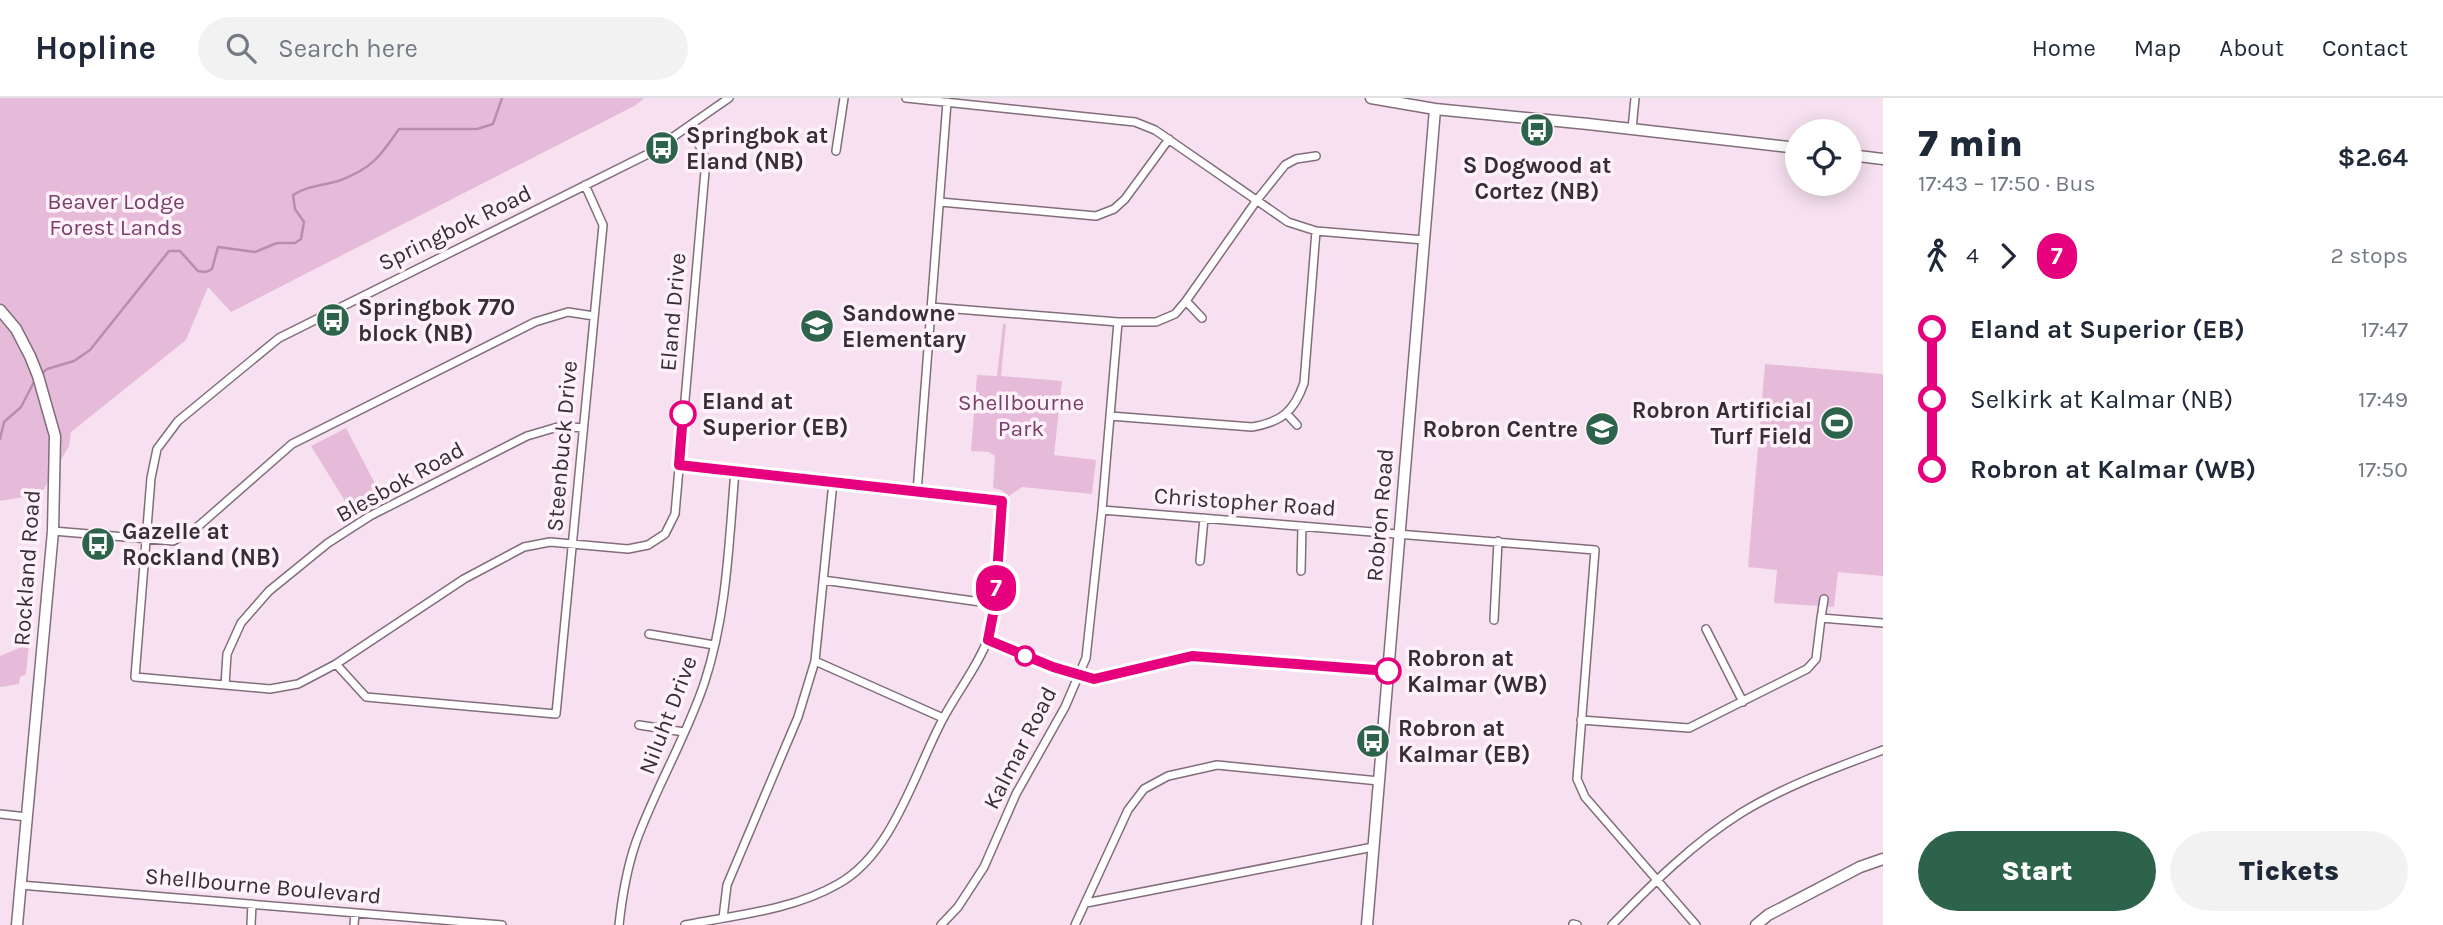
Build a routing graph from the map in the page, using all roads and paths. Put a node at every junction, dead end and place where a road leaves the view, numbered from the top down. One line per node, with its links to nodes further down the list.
1 (729, 98): 8 (street, Springbok Road)
2 (844, 98): 12 (street)
3 (906, 98): 6 (street)
4 (1371, 98): 7 (street)
5 (1635, 98): 9 (street)
6 (947, 102): 10 (street); 18 (street)
7 (1435, 109): 9 (street); 20 (street, Robron Road)
8 (690, 125): 16 (street, Springbok Road); 31 (street, Eland Drive)
9 (1632, 129): 11 (street)
10 (1169, 139): 17 (street); 18 (street)
11 (1785, 147)
12 (836, 151)
13 (1316, 156): 17 (street)
14 (1862, 156): 15 (street)
15 (1883, 159)
16 (585, 185): 24 (street, Steenbuck Drive); 40 (street, Springbok Road)
17 (1257, 200): 19 (street); 21 (street)
18 (940, 202): 22 (street)
19 (1316, 231): 20 (street); 27 (street)
20 (1424, 240): 39 (street, Robron Road)
21 (1186, 301): 25 (street); 26 (street)
22 (931, 307): 26 (street); 34 (street)
23 (0, 310): 38 (street, Rockland Road)
24 (594, 316): 30 (street, Steenbuck Drive); 40 (street)
25 (1202, 318)
26 (1118, 322): 28 (street)
27 (1287, 414): 28 (street); 29 (street)
28 (1110, 416): 35 (street)
29 (1297, 425)
30 (583, 428): 42 (street, Steenbuck Drive); 59 (street, Blesbok Road)
31 (679, 465): 32 (street); 42 (street, Eland Drive)
32 (735, 471): 33 (street); 54 (street, Niluht Drive)
33 (833, 482): 34 (street); 45 (street)
34 (917, 492): 47 (street)
35 (1102, 510): 36 (street, Christopher Road); 58 (street)
36 (1204, 518): 37 (street, Christopher Road); 43 (street)
37 (1302, 526): 39 (street, Christopher Road); 44 (street)
38 (53, 531): 40 (street); 68 (street, Rockland Road)
39 (1400, 534): 41 (street, Christopher Road); 57 (street, Robron Road)
40 (145, 540): 59 (street, Springbok Road)
41 (1498, 541): 49 (street); 62 (street, Christopher Road)
42 (572, 543): 56 (street, Springbok Road); 56 (street, Steenbuck Drive)
43 (1200, 561)
44 (1301, 571)
45 (823, 580): 47 (street); 55 (street)
46 (1824, 599): 48 (street)
47 (995, 604): 53 (street)
48 (1821, 618): 50 (street); 60 (street)
49 (1494, 620)
50 (1883, 623)
51 (1706, 629): 60 (street)
52 (649, 634): 54 (street)
53 (988, 640): 58 (street); 61 (street)
54 (714, 645): 64 (street, Niluht Drive)
55 (814, 661): 61 (street); 76 (street)
56 (336, 664): 59 (street, Springbok Road)
57 (1388, 671): 58 (street, Kalmar Road); 66 (street, Robron Road)
58 (1079, 674): 84 (street, Kalmar Road)
59 (225, 685)
60 (1743, 702): 62 (street)
61 (943, 718): 76 (street)
62 (1581, 720): 71 (street)
63 (639, 724): 64 (street)
64 (684, 732): 82 (street, Niluht Drive)
65 (1883, 750): 71 (street)
66 (1379, 781): 69 (street, Robron Road); 73 (street)
67 (0, 814): 68 (street)
68 (27, 817): 72 (street, Rockland Road)
69 (1373, 847): 73 (street); 86 (street, Robron Road)
70 (1883, 859): 89 (street)
71 (1657, 880): 87 (street); 88 (street)
72 (20, 885): 74 (street, Shellbourne Boulevard); 78 (street, Rockland Road)
73 (1086, 903): 85 (street)
74 (252, 904): 75 (street, Shellbourne Boulevard); 79 (street)
75 (355, 913): 77 (street, Shellbourne Boulevard); 80 (street)
76 (723, 918): 83 (street)
77 (455, 923): 81 (street, Shellbourne Boulevard)
78 (17, 925)
79 (251, 925)
80 (354, 925)
81 (502, 925)
82 (619, 925)
83 (685, 925)
84 (941, 925)
85 (1075, 925)
86 (1367, 925)
87 (1612, 925)
88 (1696, 925)
89 (1756, 925)

